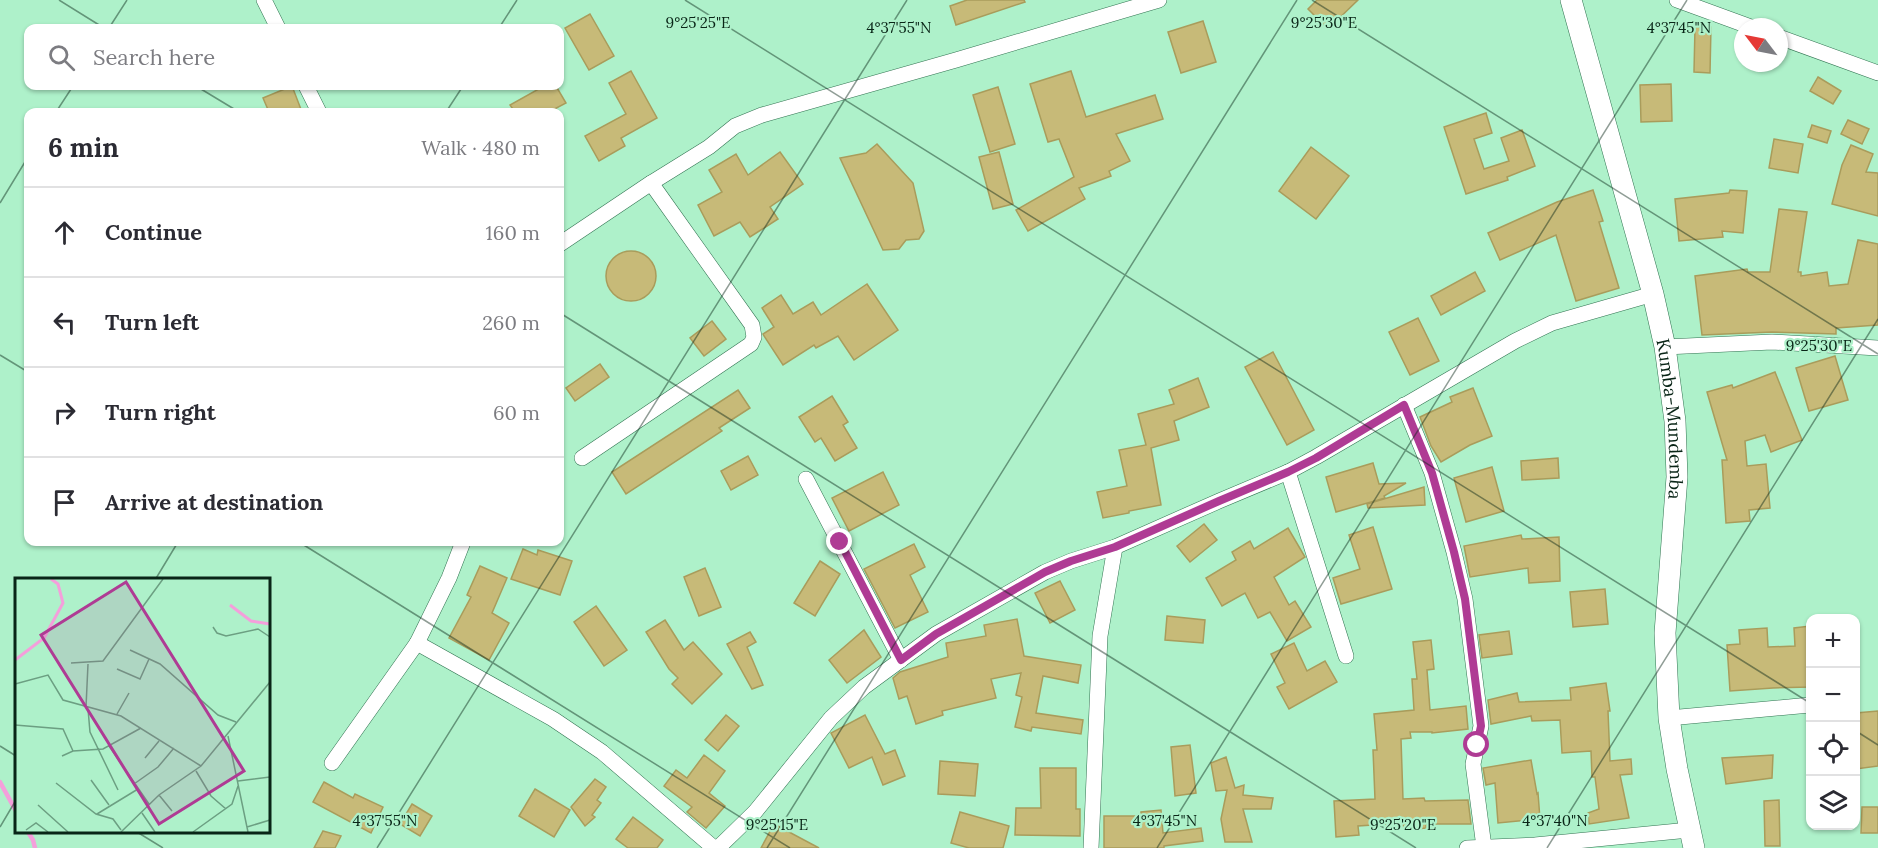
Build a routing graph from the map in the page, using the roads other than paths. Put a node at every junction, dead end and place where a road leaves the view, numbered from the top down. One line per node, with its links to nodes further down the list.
1 (264, 0): 6 (street)
2 (1159, 0): 11 (street)
3 (1571, 0): 13 (highway, Kumba-Mundemba)
4 (1677, 0): 5 (street)
5 (1734, 21)
6 (276, 24)
7 (1788, 40): 8 (street)
8 (1878, 73)
9 (308, 90): 10 (street)
10 (317, 108)
11 (651, 183): 12 (street); 17 (street)
12 (564, 241)
13 (1653, 294): 14 (highway, Kumba-Mundemba); 16 (street)
14 (1665, 347): 15 (street); 26 (highway, Kumba-Mundemba)
15 (1878, 348)
16 (1404, 405): 18 (street); 33 (street)
17 (582, 458)
18 (1288, 472): 21 (street); 23 (street)
19 (806, 479): 24 (street)
20 (461, 546): 22 (street)
21 (1115, 547): 24 (street); 31 (street)
22 (417, 643): 27 (street); 29 (street)
23 (1346, 656)
24 (901, 660): 29 (street)
25 (1806, 705): 26 (street)
26 (1669, 717): 28 (highway, Kumba-Mundemba)
27 (332, 763)
28 (1692, 839): 30 (street)
29 (724, 846)
30 (1535, 846): 33 (street)
31 (1091, 848)
32 (1467, 848): 33 (street)
33 (1484, 848)

